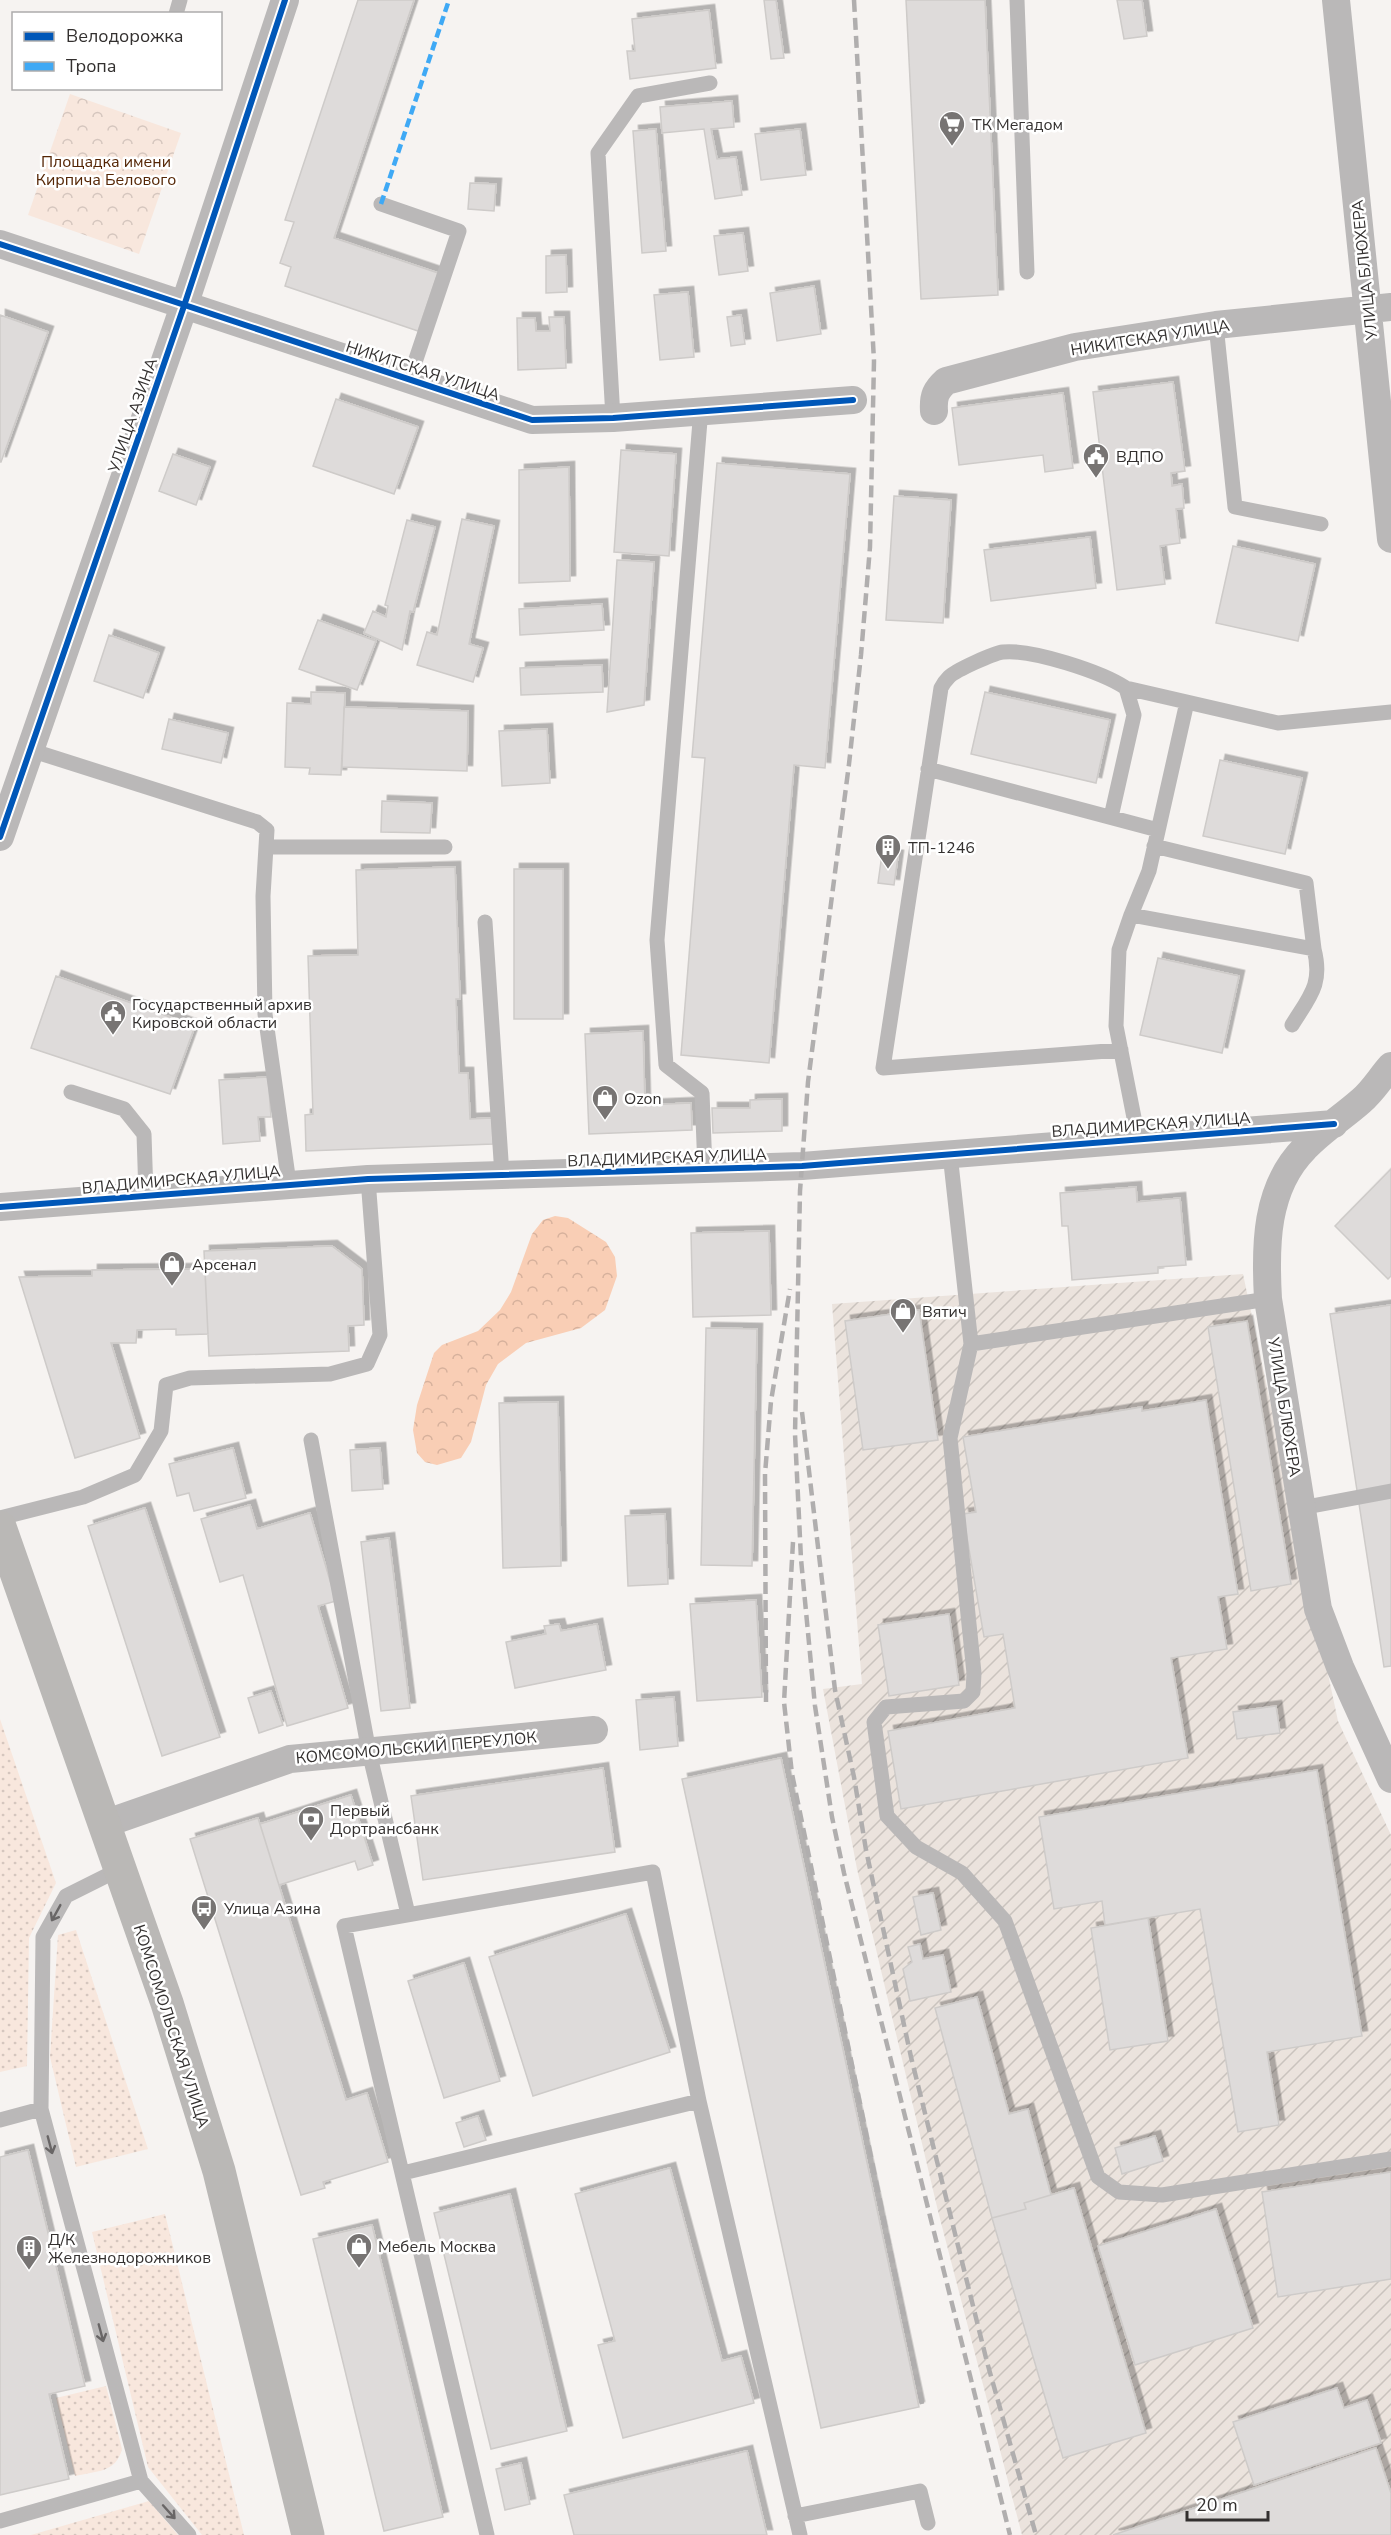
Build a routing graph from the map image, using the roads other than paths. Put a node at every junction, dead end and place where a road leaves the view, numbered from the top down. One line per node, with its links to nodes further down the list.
1 (285, 0): 8 (street, УЛИЦА АЗИНА)
2 (1017, 0): 7 (lane)
3 (1336, 0): 9 (street, УЛИЦА БЛЮХЕРА)
4 (710, 83): 15 (lane)
5 (381, 204): 11 (lane)
6 (0, 244): 8 (street, НИКИТСКАЯ УЛИЦА)
7 (1026, 272)
8 (184, 306): 11 (street, НИКИТСКАЯ УЛИЦА); 21 (street, УЛИЦА АЗИНА)
9 (1379, 308): 10 (street, НИКИТСКАЯ УЛИЦА); 17 (street, УЛИЦА БЛЮХЕРА)
10 (1216, 325): 14 (street, НИКИТСКАЯ УЛИЦА); 16 (lane)
11 (409, 380): 15 (street, НИКИТСКАЯ УЛИЦА)
12 (853, 400): 13 (street, НИКИТСКАЯ УЛИЦА)
13 (701, 410): 15 (street, НИКИТСКАЯ УЛИЦА); 39 (lane)
14 (934, 411)
15 (613, 418)
16 (1321, 524)
17 (1391, 539)
18 (1126, 688): 19 (lane); 22 (lane); 23 (lane)
19 (1187, 702): 20 (lane); 25 (lane)
20 (1391, 712)
21 (30, 750): 24 (street, УЛИЦА АЗИНА); 28 (lane)
22 (928, 769): 23 (lane); 33 (lane)
23 (1112, 817): 25 (lane)
24 (3, 822)
25 (1158, 830): 26 (lane)
26 (1154, 846): 29 (lane); 31 (lane)
27 (445, 847): 28 (lane)
28 (266, 848): 42 (lane)
29 (1131, 915): 31 (lane); 33 (lane)
30 (485, 922): 40 (lane)
31 (1314, 949): 32 (lane)
32 (1292, 1025)
33 (1121, 1050): 37 (lane)
34 (1391, 1066): 36 (street, УЛИЦА БЛЮХЕРА)
35 (71, 1092): 43 (lane)
36 (1334, 1124): 37 (street, ВЛАДИМИРСКАЯ УЛИЦА); 45 (street, УЛИЦА БЛЮХЕРА)
37 (1138, 1138): 38 (street, ВЛАДИМИРСКАЯ УЛИЦА)
38 (950, 1154): 39 (street, ВЛАДИМИРСКАЯ УЛИЦА); 46 (lane)
39 (705, 1169): 40 (street, ВЛАДИМИРСКАЯ УЛИЦА)
40 (502, 1175): 41 (street, ВЛАДИМИРСКАЯ УЛИЦА)
41 (368, 1179): 42 (street, ВЛАДИМИРСКАЯ УЛИЦА); 50 (lane)
42 (289, 1184): 43 (street, ВЛАДИМИРСКАЯ УЛИЦА)
43 (146, 1195): 44 (street, ВЛАДИМИРСКАЯ УЛИЦА)
44 (0, 1207)
45 (1268, 1299): 46 (lane); 49 (street, УЛИЦА БЛЮХЕРА)
46 (971, 1344): 61 (lane)
47 (311, 1440): 53 (lane)
48 (1391, 1491): 49 (lane)
49 (1301, 1508): 54 (street, УЛИЦА БЛЮХЕРА)
50 (0, 1518)
51 (0, 1527): 55 (main road, КОМСОМОЛЬСКАЯ УЛИЦА)
52 (594, 1730): 53 (street, КОМСОМОЛЬСКИЙ ПЕРЕУЛОК)
53 (369, 1752): 55 (street, КОМСОМОЛЬСКИЙ ПЕРЕУЛОК); 57 (lane)
54 (1391, 1779)
55 (104, 1824): 56 (main road, КОМСОМОЛЬСКАЯ УЛИЦА)
56 (120, 1869): 59 (lane, one-way to 59); 68 (main road, КОМСОМОЛЬСКАЯ УЛИЦА)
57 (408, 1914): 58 (lane); 62 (lane)
58 (699, 2101): 62 (lane); 64 (lane)
59 (40, 2109): 60 (lane); 63 (lane, one-way to 63)
60 (0, 2120)
61 (1391, 2159)
62 (403, 2173): 69 (lane)
63 (141, 2481): 65 (lane); 67 (lane, one-way to 67)
64 (795, 2516): 66 (lane); 70 (lane)
65 (0, 2522)
66 (928, 2523)
67 (189, 2535)
68 (308, 2535)
69 (487, 2535)
70 (800, 2535)

